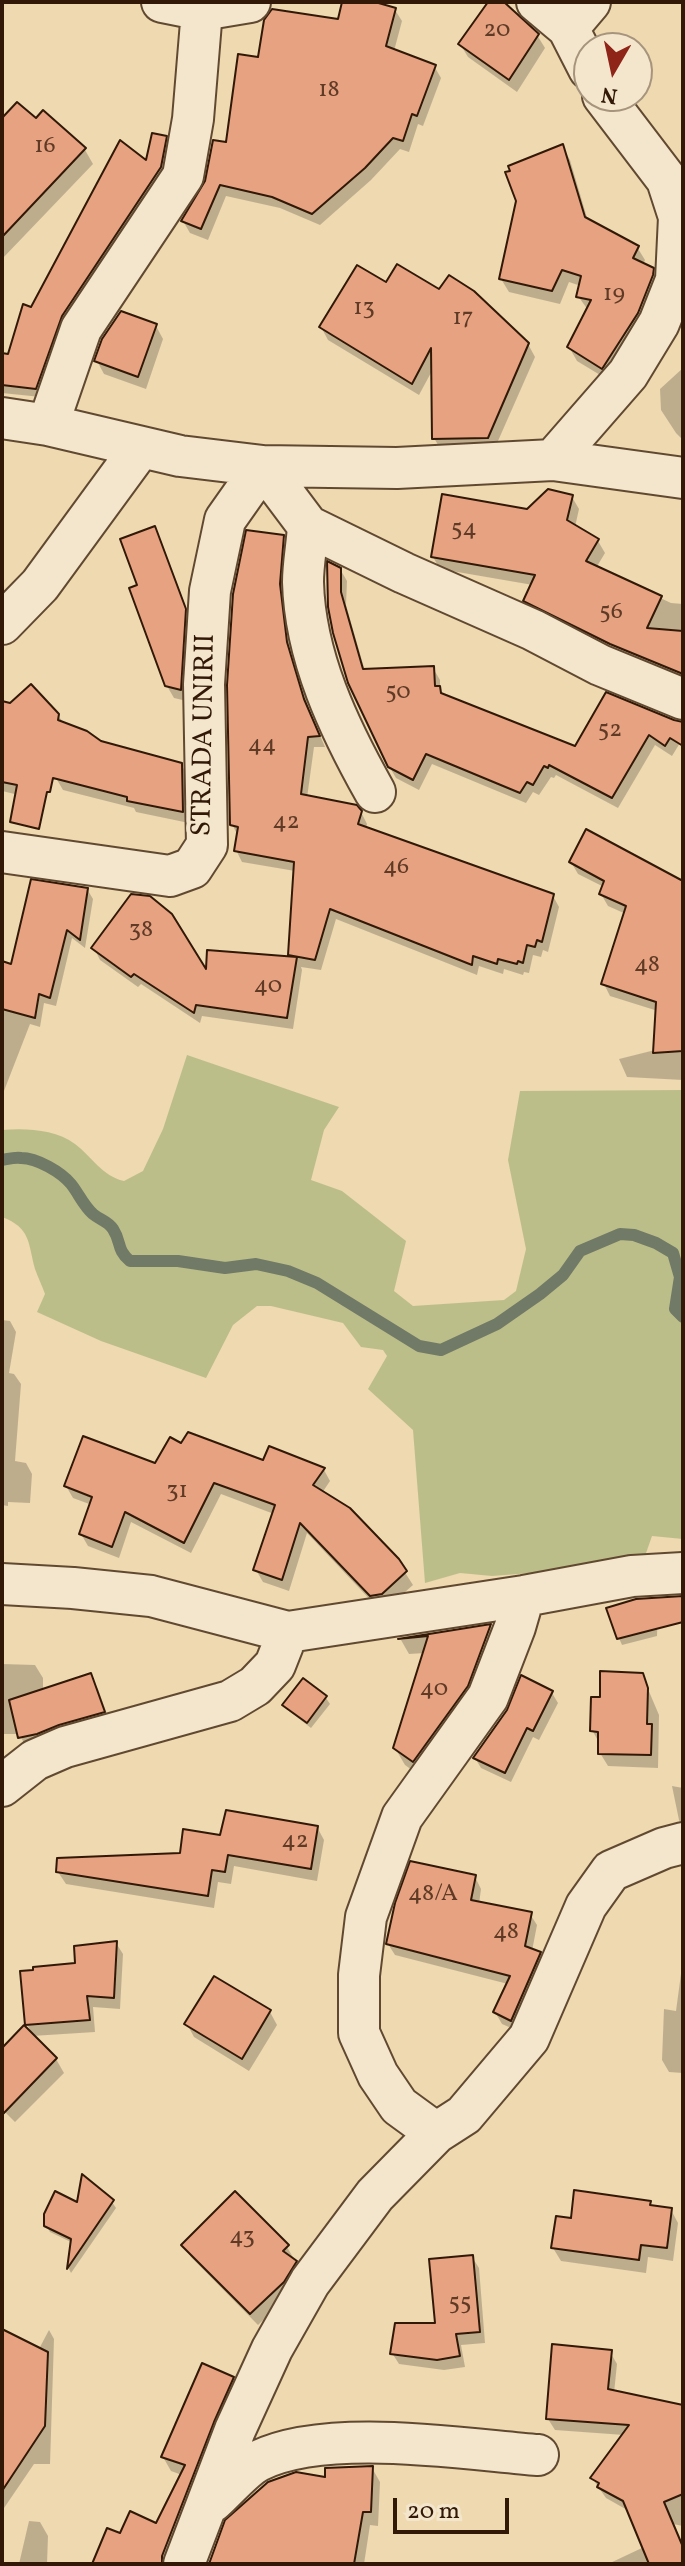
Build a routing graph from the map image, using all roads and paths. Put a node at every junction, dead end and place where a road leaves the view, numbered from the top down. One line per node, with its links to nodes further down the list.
1 (162, 2): 4 (street)
2 (250, 2): 4 (street)
3 (537, 2): 5 (street)
4 (202, 10): 9 (street)
5 (579, 15)
6 (615, 112): 7 (street)
7 (681, 217): 11 (street)
8 (2, 418): 9 (street)
9 (48, 425): 10 (street)
10 (141, 447): 12 (street); 15 (street)
11 (553, 460): 12 (street); 13 (street)
12 (263, 466): 14 (street); 18 (street, STRADA UNIRII)
13 (683, 478)
14 (308, 526): 16 (street); 17 (street)
15 (2, 624)
16 (683, 699)
17 (375, 792)
18 (2, 852)
19 (683, 1573): 21 (street)
20 (2, 1584): 22 (street)
21 (524, 1596): 22 (street); 25 (street)
22 (288, 1632): 23 (street)
23 (2, 1786)
24 (683, 1843): 25 (street)
25 (436, 2133): 27 (street)
26 (538, 2455): 27 (street)
27 (206, 2508): 28 (street)
28 (184, 2564)

